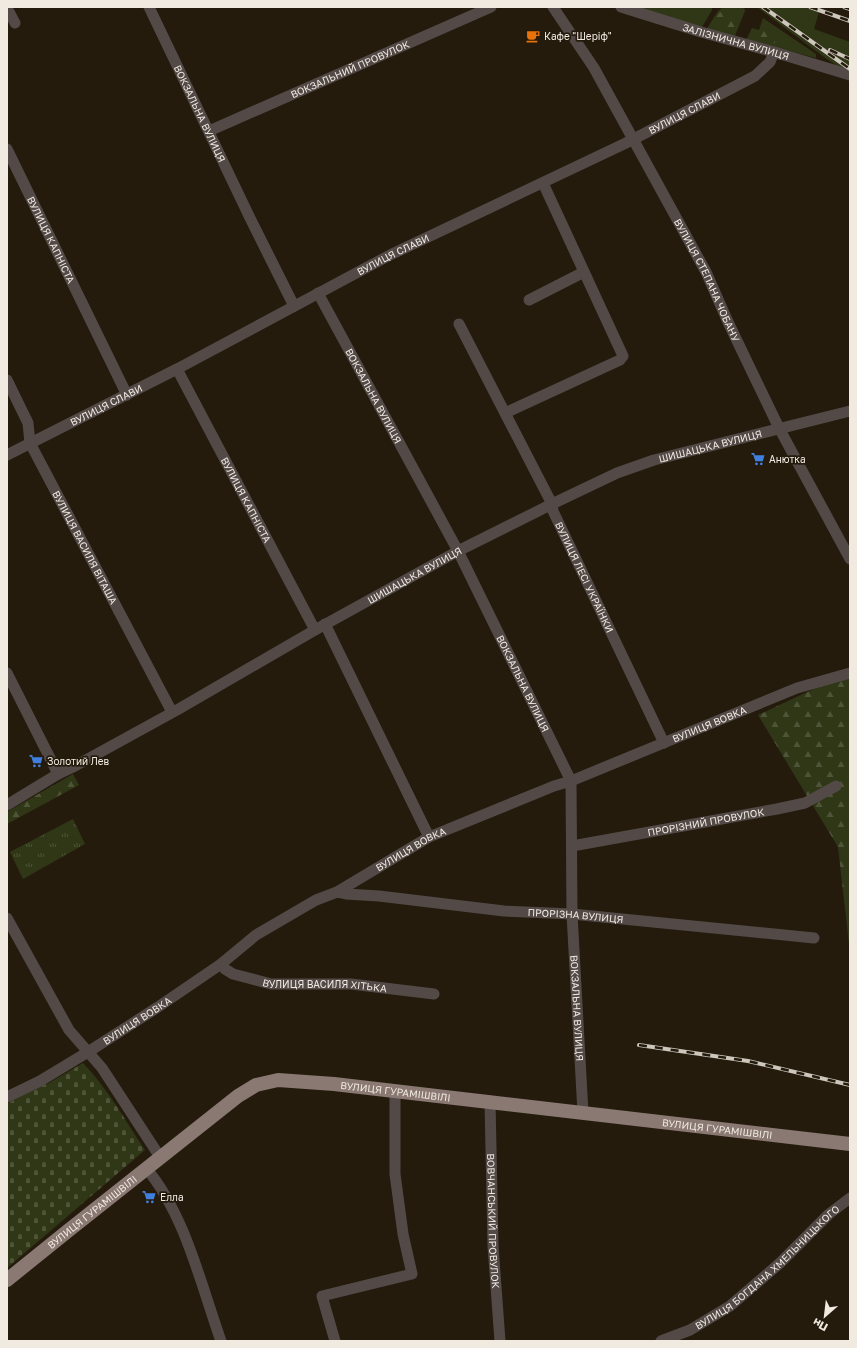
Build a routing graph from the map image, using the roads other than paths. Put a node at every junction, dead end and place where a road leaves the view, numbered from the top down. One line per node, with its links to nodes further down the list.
1 (149, 7): 9 (street, ВОКЗАЛЬНА ВУЛИЦЯ)
2 (491, 7): 9 (street, ВОКЗАЛЬНИЙ ПРОВУЛОК)
3 (553, 7): 10 (street, ВУЛИЦЯ СТЕПАНА ЧОБАНУ)
4 (621, 7): 7 (street, ЗАЛІЗНИЧНА ВУЛИЦЯ)
5 (7, 8): 6 (street)
6 (15, 23)
7 (774, 52): 8 (street, ЗАЛІЗНИЧНА ВУЛИЦЯ); 10 (street, ВУЛИЦЯ СЛАВИ)
8 (850, 75)
9 (209, 131): 16 (street, ВОКЗАЛЬНА ВУЛИЦЯ)
10 (633, 139): 12 (street, ВУЛИЦЯ СЛАВИ); 23 (street, ВУЛИЦЯ СТЕПАНА ЧОБАНУ)
11 (7, 150): 20 (street, ВУЛИЦЯ КАПНІСТА)
12 (543, 183): 13 (street); 14 (street, ВУЛИЦЯ СЛАВИ)
13 (584, 272): 15 (street); 22 (street)
14 (318, 293): 16 (street, ВУЛИЦЯ СЛАВИ); 27 (street, ВОКЗАЛЬНА ВУЛИЦЯ)
15 (529, 300)
16 (294, 306): 18 (street, ВУЛИЦЯ СЛАВИ)
17 (459, 324): 22 (street, ВУЛИЦЯ ЛЕСІ УКРАЇНКИ)
18 (177, 369): 20 (street, ВУЛИЦЯ СЛАВИ); 30 (street, ВУЛИЦЯ КАПНІСТА)
19 (7, 380): 24 (street, ВУЛИЦЯ ВАСИЛЯ ВІТАША)
20 (126, 395): 24 (street, ВУЛИЦЯ СЛАВИ)
21 (850, 411): 23 (street, ШИШАЦЬКА ВУЛИЦЯ)
22 (505, 413): 26 (street, ВУЛИЦЯ ЛЕСІ УКРАЇНКИ)
23 (779, 428): 26 (street, ШИШАЦЬКА ВУЛИЦЯ); 28 (street, ВУЛИЦЯ СТЕПАНА ЧОБАНУ)
24 (30, 443): 25 (street, ВУЛИЦЯ СЛАВИ); 33 (street, ВУЛИЦЯ ВАСИЛЯ ВІТАША)
25 (7, 455)
26 (552, 504): 27 (street, ШИШАЦЬКА ВУЛИЦЯ); 34 (street, ВУЛИЦЯ ЛЕСІ УКРАЇНКИ)
27 (458, 551): 29 (street, ШИШАЦЬКА ВУЛИЦЯ); 36 (street, ВОКЗАЛЬНА ВУЛИЦЯ)
28 (849, 553)
29 (325, 624): 30 (street, ШИШАЦЬКА ВУЛИЦЯ); 39 (street)
30 (315, 630): 33 (street, ШИШАЦЬКА ВУЛИЦЯ)
31 (7, 673): 35 (street)
32 (850, 673): 34 (street, ВУЛИЦЯ ВОВКА)
33 (172, 712): 35 (street, ШИШАЦЬКА ВУЛИЦЯ)
34 (664, 743): 36 (street, ВУЛИЦЯ ВОВКА)
35 (58, 774): 38 (street, ШИШАЦЬКА ВУЛИЦЯ)
36 (571, 781): 39 (street, ВУЛИЦЯ ВОВКА); 40 (street, ВОКЗАЛЬНА ВУЛИЦЯ)
37 (836, 786): 40 (street, ПРОРІЗНИЙ ПРОВУЛОК)
38 (7, 805)
39 (430, 837): 41 (street, ВУЛИЦЯ ВОВКА)
40 (572, 846): 42 (street, ВОКЗАЛЬНА ВУЛИЦЯ)
41 (337, 892): 42 (street, ПРОРІЗНА ВУЛИЦЯ); 45 (street, ВУЛИЦЯ ВОВКА)
42 (572, 914): 44 (street, ПРОРІЗНА ВУЛИЦЯ); 51 (street, ВОКЗАЛЬНА ВУЛИЦЯ)
43 (7, 918): 47 (street)
44 (814, 938)
45 (221, 964): 46 (street, ВУЛИЦЯ ВАСИЛЯ ХІТЬКА); 47 (street, ВУЛИЦЯ ВОВКА)
46 (434, 994)
47 (88, 1052): 49 (street, ВУЛИЦЯ ВОВКА); 53 (street)
48 (394, 1090): 50 (main road, ВУЛИЦЯ ГУРАМІШВІЛІ); 53 (main road, ВУЛИЦЯ ГУРАМІШВІЛІ); 58 (street)
49 (7, 1097)
50 (490, 1101): 51 (main road, ВУЛИЦЯ ГУРАМІШВІЛІ); 59 (street, ВОВЧАНСЬКИЙ ПРОВУЛОК)
51 (583, 1113): 52 (main road, ВУЛИЦЯ ГУРАМІШВІЛІ)
52 (850, 1144)
53 (160, 1157): 54 (main road, ВУЛИЦЯ ГУРАМІШВІЛІ)
54 (146, 1168): 56 (main road, ВУЛИЦЯ ГУРАМІШВІЛІ); 57 (street)
55 (850, 1198): 60 (street, ВУЛИЦЯ БОГДАНА ХМЕЛЬНИЦЬКОГО)
56 (7, 1280)
57 (221, 1341)
58 (335, 1341)
59 (500, 1341)
60 (660, 1341)

